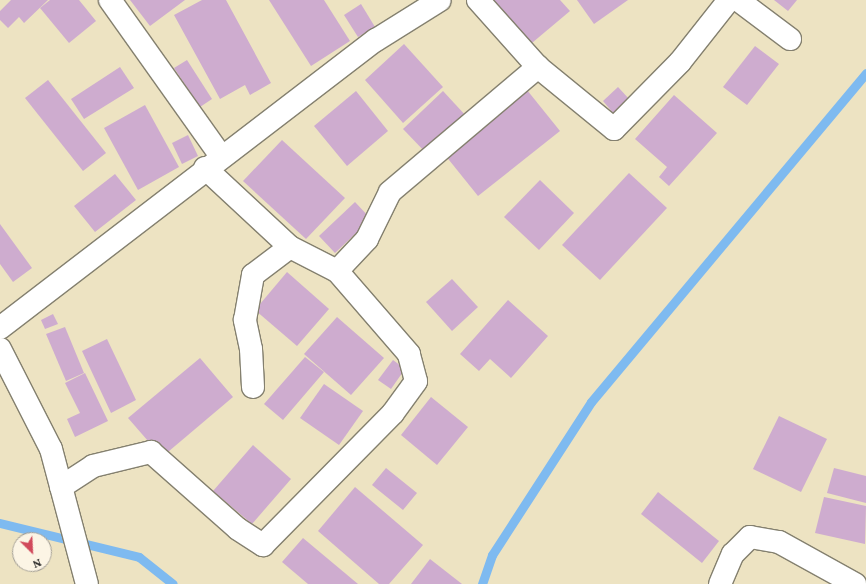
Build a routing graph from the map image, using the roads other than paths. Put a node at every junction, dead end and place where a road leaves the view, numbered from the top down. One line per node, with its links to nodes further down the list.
1 (110, 0): 8 (street)
2 (440, 0): 8 (street)
3 (478, 0): 7 (street)
4 (729, 0): 7 (street)
5 (738, 0): 6 (street)
6 (790, 39)
7 (538, 67): 10 (street)
8 (213, 162): 9 (street); 11 (street)
9 (290, 247): 10 (street); 13 (street)
10 (337, 271): 14 (street)
11 (0, 328)
12 (0, 349): 14 (street)
13 (253, 387)
14 (61, 487): 15 (street)
15 (87, 584)
16 (720, 584): 17 (street)
17 (856, 584)

